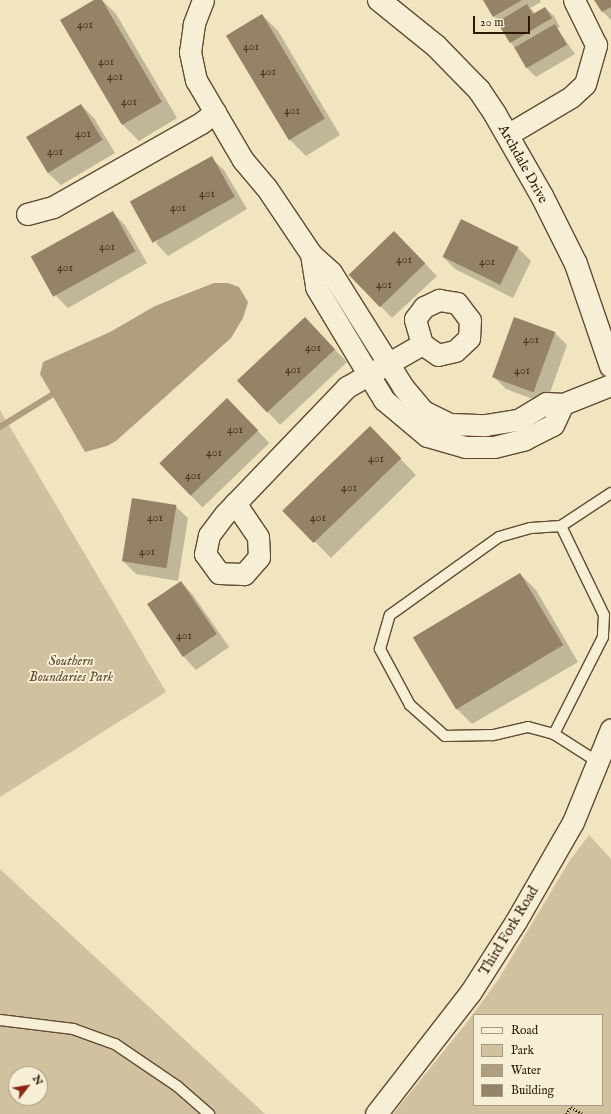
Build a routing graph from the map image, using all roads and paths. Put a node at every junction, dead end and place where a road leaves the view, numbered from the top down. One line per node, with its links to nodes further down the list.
1 (203, 0): 4 (street)
2 (379, 0): 5 (street, Archdale Drive)
3 (574, 0): 5 (street)
4 (215, 112): 6 (street); 7 (street)
5 (507, 135): 10 (street, Archdale Drive)
6 (28, 214)
7 (311, 254): 9 (street); 11 (street)
8 (422, 344): 9 (street)
9 (388, 362): 11 (street); 13 (street)
10 (611, 366)
11 (368, 374): 13 (street); 15 (street)
12 (611, 386): 13 (street)
13 (563, 404)
14 (611, 493): 16 (lane)
15 (235, 503)
16 (561, 526): 18 (lane); 18 (lane)
17 (611, 729): 19 (street, Third Fork Road)
18 (554, 734): 19 (lane)
19 (598, 762): 22 (street, Third Fork Road)
20 (0, 1020): 21 (lane)
21 (209, 1114)
22 (376, 1114)
23 (566, 1114): 24 (path)
24 (583, 1114)

